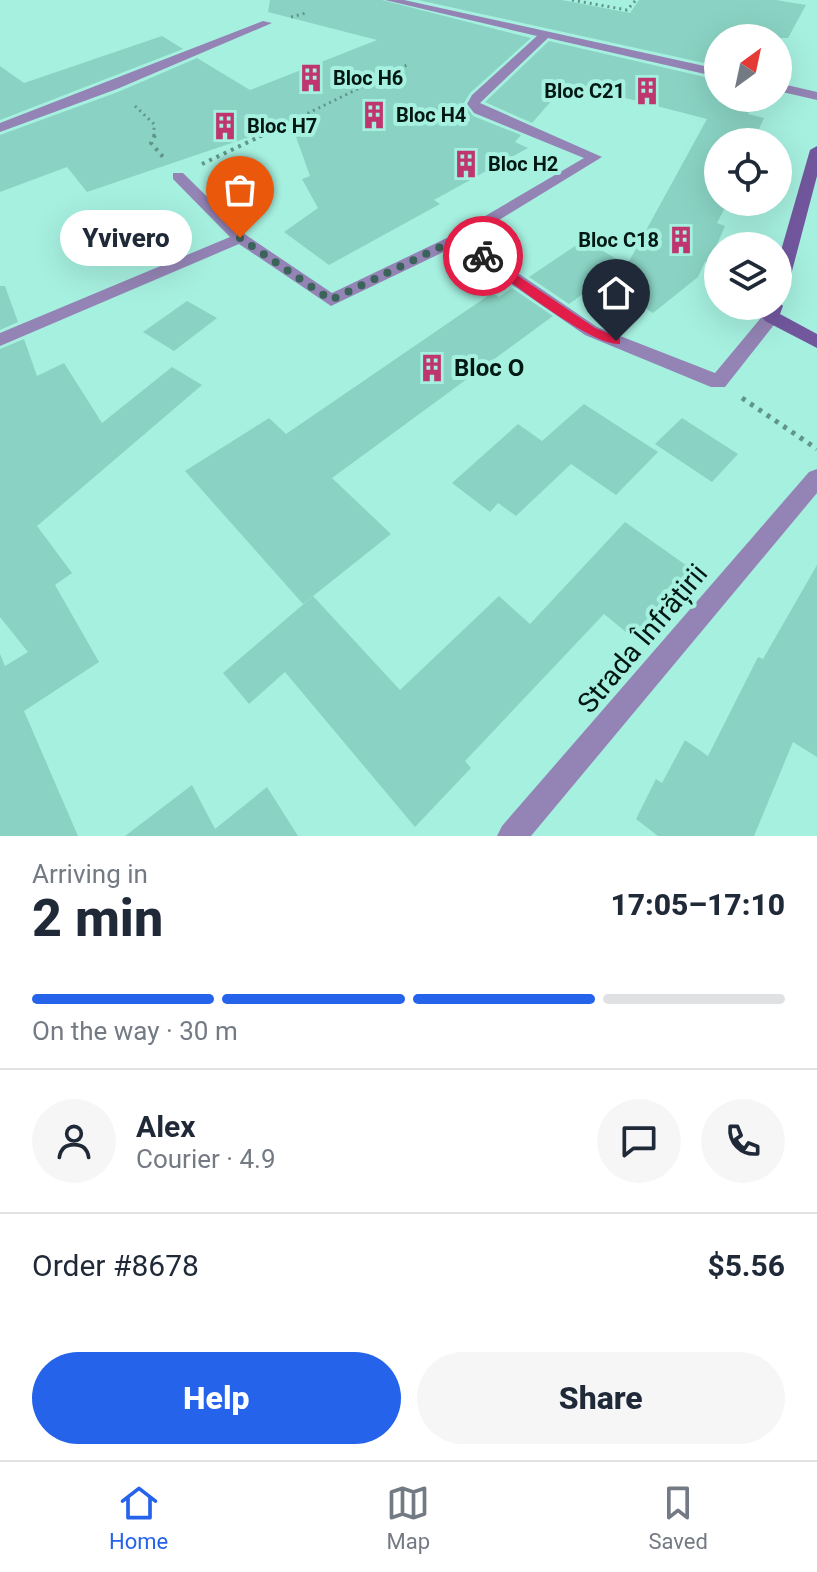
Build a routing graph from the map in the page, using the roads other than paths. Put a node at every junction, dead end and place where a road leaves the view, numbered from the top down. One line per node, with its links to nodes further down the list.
1 (390, 0): 3 (street)
2 (267, 23): 7 (street)
3 (545, 35): 4 (street); 11 (street)
4 (704, 70)
5 (792, 90): 6 (street)
6 (817, 96)
7 (0, 128)
8 (817, 150): 12 (street)
9 (178, 176): 10 (street)
10 (240, 238): 11 (street); 15 (street)
11 (457, 239): 13 (street)
12 (792, 240)
13 (765, 320)
14 (785, 320): 16 (street)
15 (0, 340)
16 (817, 342)
17 (817, 478): 18 (street, Strada Înfrățirii)
18 (512, 836)

